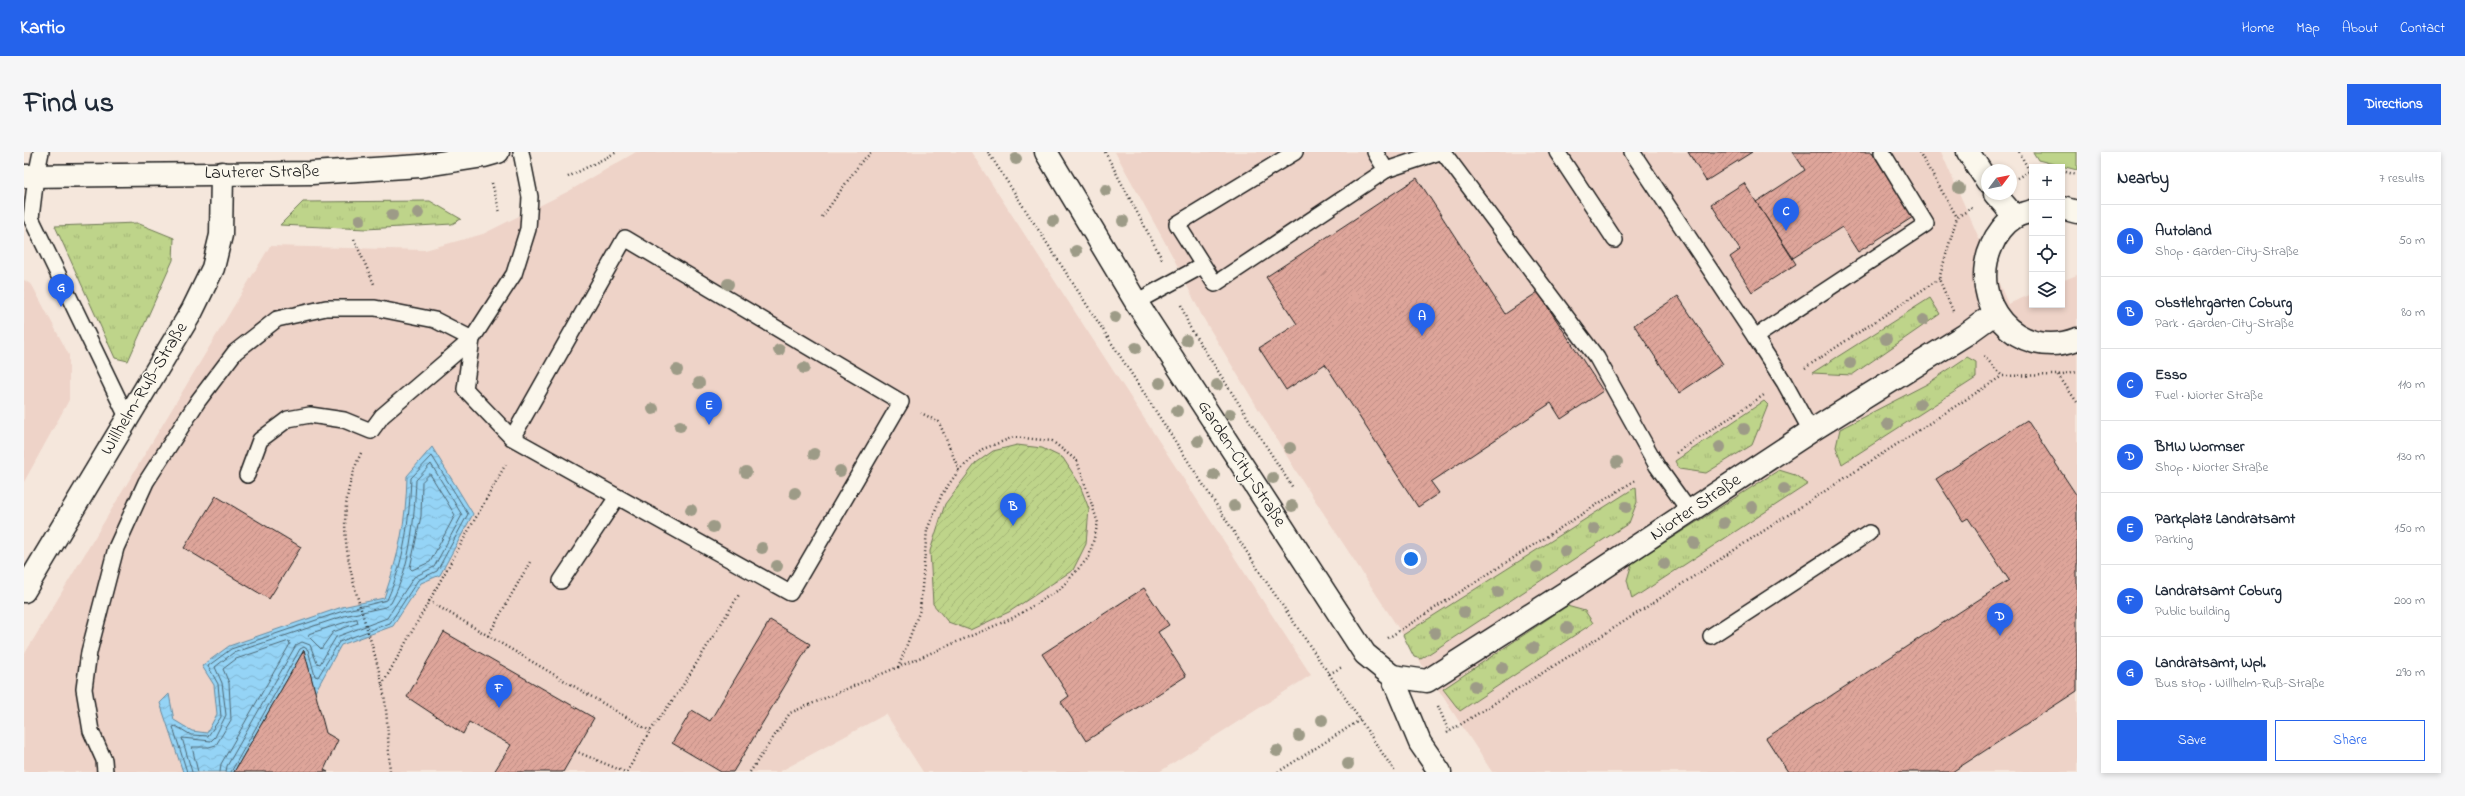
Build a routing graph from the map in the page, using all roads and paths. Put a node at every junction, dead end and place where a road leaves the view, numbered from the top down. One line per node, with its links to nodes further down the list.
1 (41, 152): 25 (lane)
2 (498, 152): 23 (street, Lauterer Straße)
3 (521, 152): 43 (lane)
4 (617, 152): 26 (path)
5 (872, 152): 32 (path)
6 (988, 152): 73 (path)
7 (1046, 152): 39 (street, Garden-City-Straße)
8 (1105, 152): 38 (path)
9 (1295, 152): 36 (lane)
10 (1375, 152): 19 (lane)
11 (1442, 152): 19 (lane); 54 (lane)
12 (1557, 152): 35 (lane)
13 (1632, 152): 42 (lane)
14 (1882, 152): 42 (lane)
15 (1919, 152): 33 (path)
16 (1968, 152): 21 (street)
17 (2019, 152): 18 (path)
18 (2029, 167)
19 (1386, 170): 36 (lane)
20 (2029, 171): 27 (path)
21 (1981, 172)
22 (2065, 172): 24 (path)
23 (222, 173): 25 (street, Lauterer Straße); 50 (street, Willhelm-Ruß-Straße)
24 (2077, 175)
25 (30, 176): 50 (lane)
26 (568, 177)
27 (2017, 179)
28 (2003, 200): 31 (street)
29 (2065, 209): 30 (street)
30 (2077, 212)
31 (2023, 214): 41 (street)
32 (822, 217)
33 (1957, 217)
34 (354, 239): 40 (path)
35 (1615, 240)
36 (1202, 266): 38 (lane)
37 (1939, 279): 47 (path)
38 (1172, 282): 39 (lane); 57 (path)
39 (1136, 302): 71 (street, Garden-City-Straße)
40 (375, 308): 43 (lane); 82 (lane)
41 (1994, 314): 44 (street); 52 (street, Niorter Straße)
42 (1755, 337): 47 (lane)
43 (472, 339): 51 (lane); 53 (lane)
44 (2077, 339)
45 (2058, 375): 49 (path)
46 (2002, 376): 79 (path)
47 (1784, 382): 52 (lane); 54 (path)
48 (901, 402): 53 (lane); 55 (path); 62 (lane)
49 (2077, 402)
50 (127, 417): 64 (street, Willhelm-Ruß-Straße)
51 (371, 430): 56 (lane); 76 (path)
52 (1811, 431): 59 (street, Niorter Straße)
53 (512, 438): 58 (lane); 65 (path)
54 (1657, 466): 59 (lane); 69 (path)
55 (959, 470): 72 (path); 72 (path)
56 (247, 475)
57 (1295, 492)
58 (617, 496): 62 (lane); 63 (lane)
59 (1690, 512): 75 (street, Niorter Straße)
60 (1870, 533): 68 (lane)
61 (530, 562): 67 (path)
62 (753, 573): 78 (path)
63 (562, 581)
64 (24, 591)
65 (429, 601): 67 (path); 76 (path)
66 (1384, 631): 69 (path)
67 (488, 636): 78 (path)
68 (1711, 636)
69 (1388, 638): 70 (path); 71 (path)
70 (1393, 643)
71 (1365, 654): 73 (path); 74 (street, Garden-City-Straße)
72 (898, 668): 85 (path)
73 (1329, 674): 77 (path)
74 (1392, 676): 75 (street); 80 (street, Garden-City-Straße)
75 (1427, 681): 79 (path)
76 (382, 685): 83 (path)
77 (1360, 720): 86 (path); 87 (path)
78 (650, 731): 84 (path)
79 (1449, 732): 80 (path)
80 (1420, 743): 88 (street, Garden-City-Straße)
81 (575, 751): 84 (path)
82 (105, 772)
83 (390, 772)
84 (626, 772)
85 (750, 772)
86 (1278, 772)
87 (1395, 772)
88 (1440, 772)

